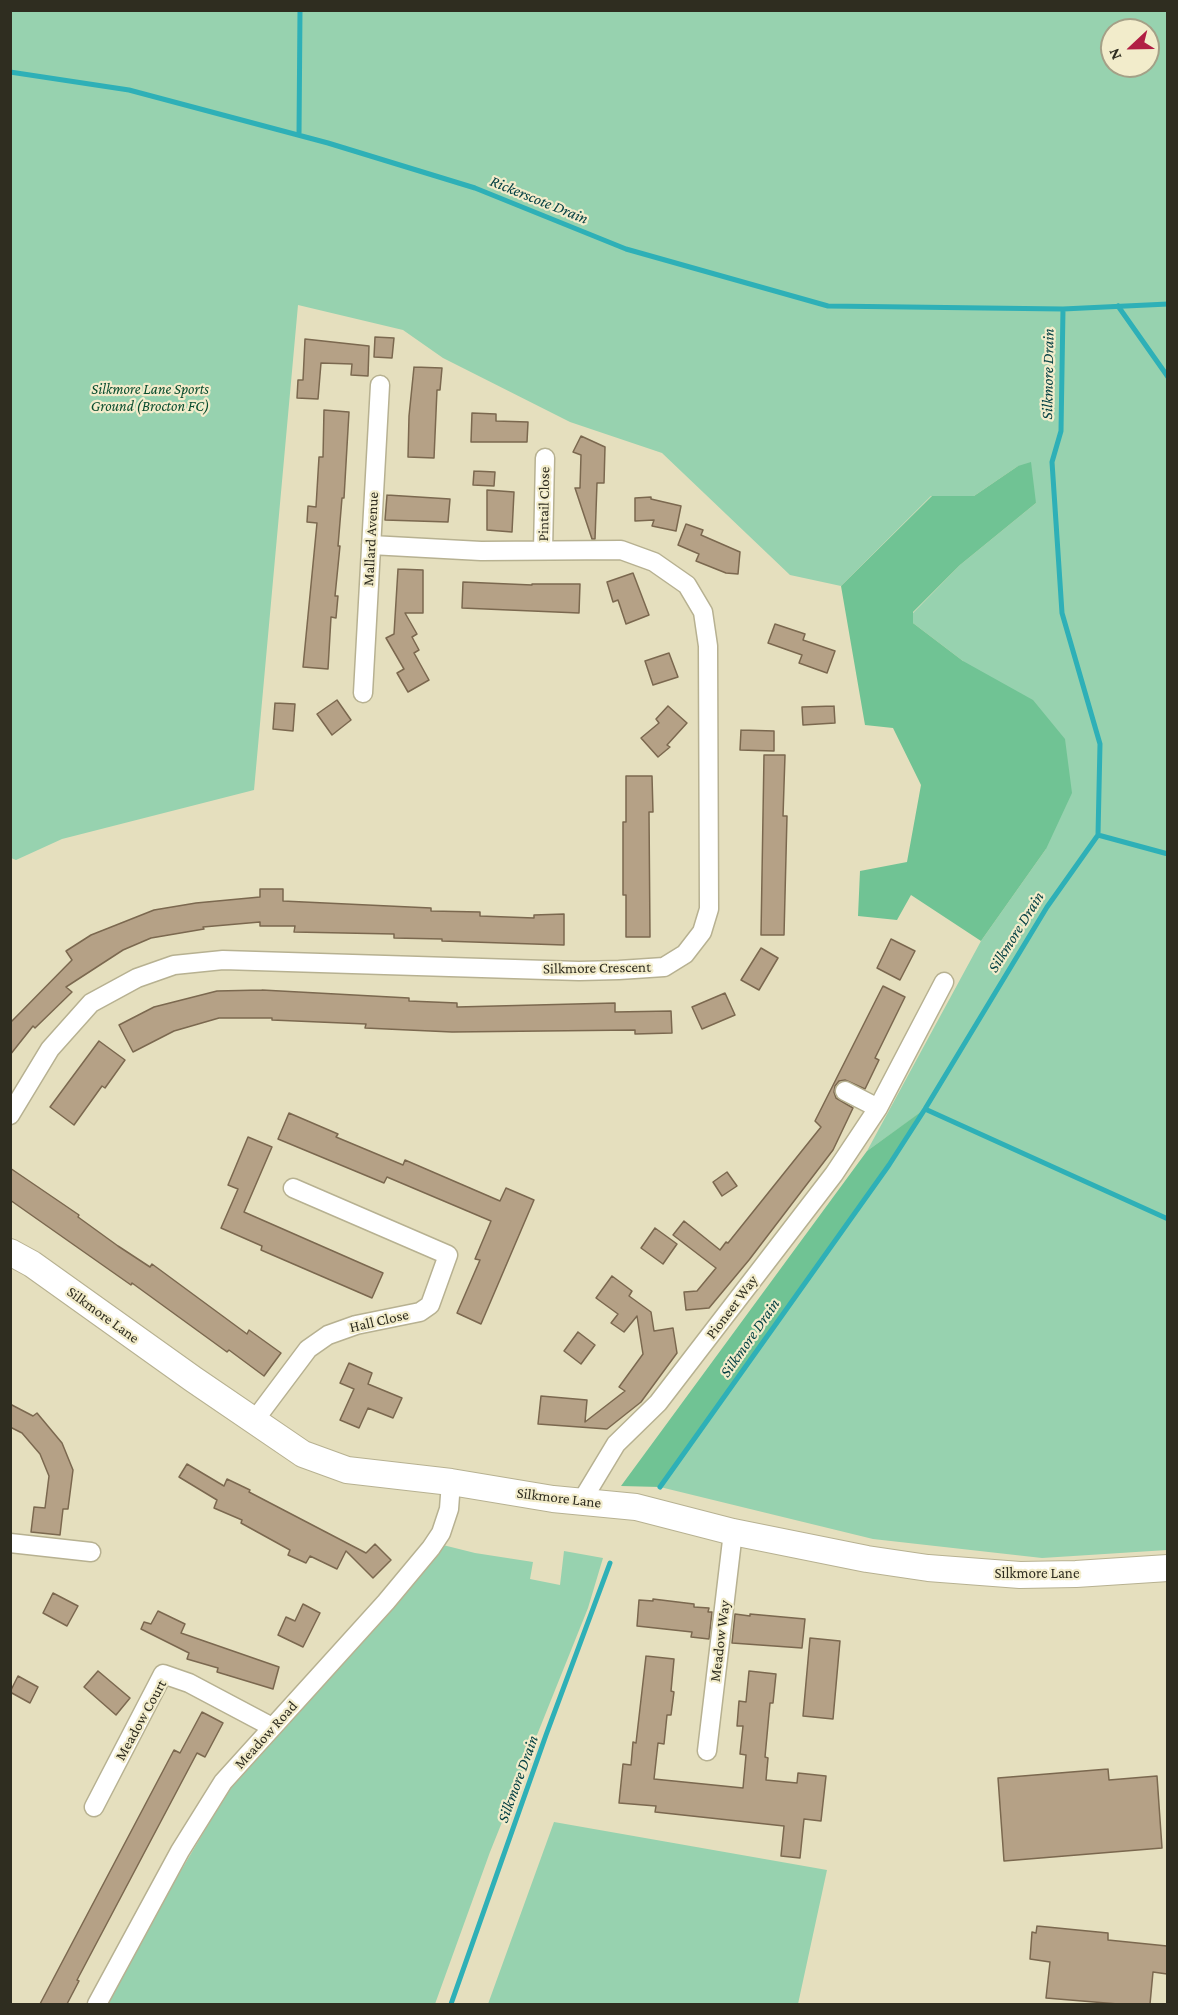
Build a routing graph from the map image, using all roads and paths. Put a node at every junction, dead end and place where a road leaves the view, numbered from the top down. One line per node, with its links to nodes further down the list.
1 (380, 385): 3 (street, Mallard Avenue)
2 (544, 458): 4 (street, Pintail Close)
3 (371, 545): 4 (street, Silkmore Crescent); 5 (street, Mallard Avenue)
4 (543, 550): 9 (street, Silkmore Crescent)
5 (363, 693)
6 (945, 982): 8 (street, Pioneer Way)
7 (845, 1091): 8 (street)
8 (878, 1108): 14 (street, Pioneer Way)
9 (10, 1115)
10 (293, 1188): 12 (street, Hall Close)
11 (10, 1252): 12 (street, Silkmore Lane)
12 (255, 1421): 13 (street, Silkmore Lane)
13 (451, 1482): 14 (street, Silkmore Lane); 19 (street, Meadow Road)
14 (581, 1502): 15 (street, Silkmore Lane)
15 (734, 1532): 18 (street, Silkmore Lane); 20 (street, Meadow Way)
16 (10, 1543): 17 (street)
17 (91, 1552)
18 (1167, 1568)
19 (272, 1727): 21 (street, Meadow Court); 22 (street, Meadow Road)
20 (707, 1751)
21 (94, 1806)
22 (97, 2004)

